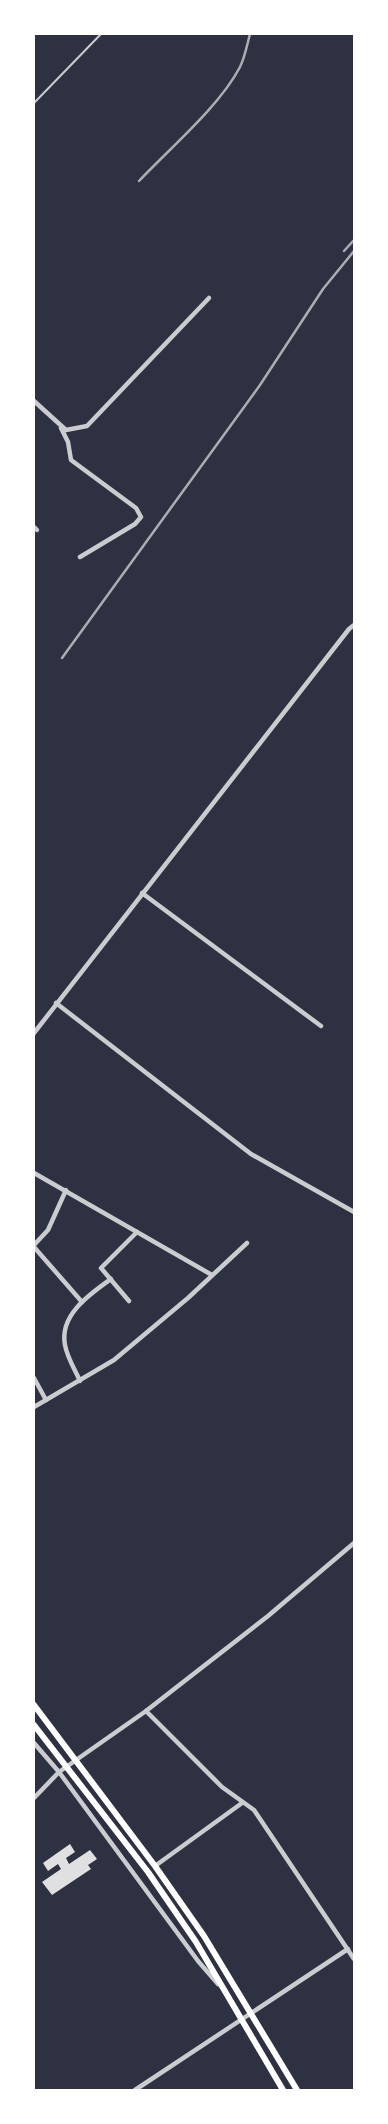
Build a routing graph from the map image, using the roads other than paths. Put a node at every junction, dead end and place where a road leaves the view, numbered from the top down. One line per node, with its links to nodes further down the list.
1 (101, 34): 2 (lane)
2 (34, 103)
3 (209, 298): 5 (street)
4 (34, 401): 5 (street)
5 (60, 426): 6 (street)
6 (80, 557)
7 (354, 625): 8 (street)
8 (142, 893): 9 (street); 10 (street)
9 (56, 1003): 11 (street); 14 (street)
10 (322, 1026)
11 (34, 1033)
12 (34, 1173): 13 (street)
13 (66, 1190): 15 (street); 17 (street)
14 (354, 1212)
15 (137, 1232): 18 (street); 19 (street)
16 (247, 1243): 18 (street)
17 (34, 1246): 21 (street)
18 (212, 1274): 23 (street)
19 (111, 1279): 20 (street); 21 (street)
20 (129, 1301)
21 (82, 1302): 23 (street)
22 (34, 1378): 24 (street)
23 (80, 1381): 24 (street)
24 (46, 1400): 25 (street)
25 (34, 1407)
26 (354, 1543): 28 (street)
27 (34, 1705): 31 (main road)
28 (146, 1711): 31 (street); 35 (street)
29 (34, 1725): 32 (main road)
30 (34, 1743): 33 (street)
31 (76, 1760): 32 (street); 36 (main road)
32 (66, 1767): 33 (street); 39 (main road)
33 (59, 1772): 34 (street); 39 (street)
34 (34, 1798)
35 (242, 1804): 36 (street); 37 (street)
36 (155, 1866): 40 (main road)
37 (348, 1949): 38 (street); 40 (street)
38 (354, 1957)
39 (226, 1992): 41 (main road)
40 (252, 2012): 41 (street); 44 (main road)
41 (241, 2020): 42 (main road); 43 (street)
42 (281, 2089)
43 (135, 2090)
44 (297, 2090)

